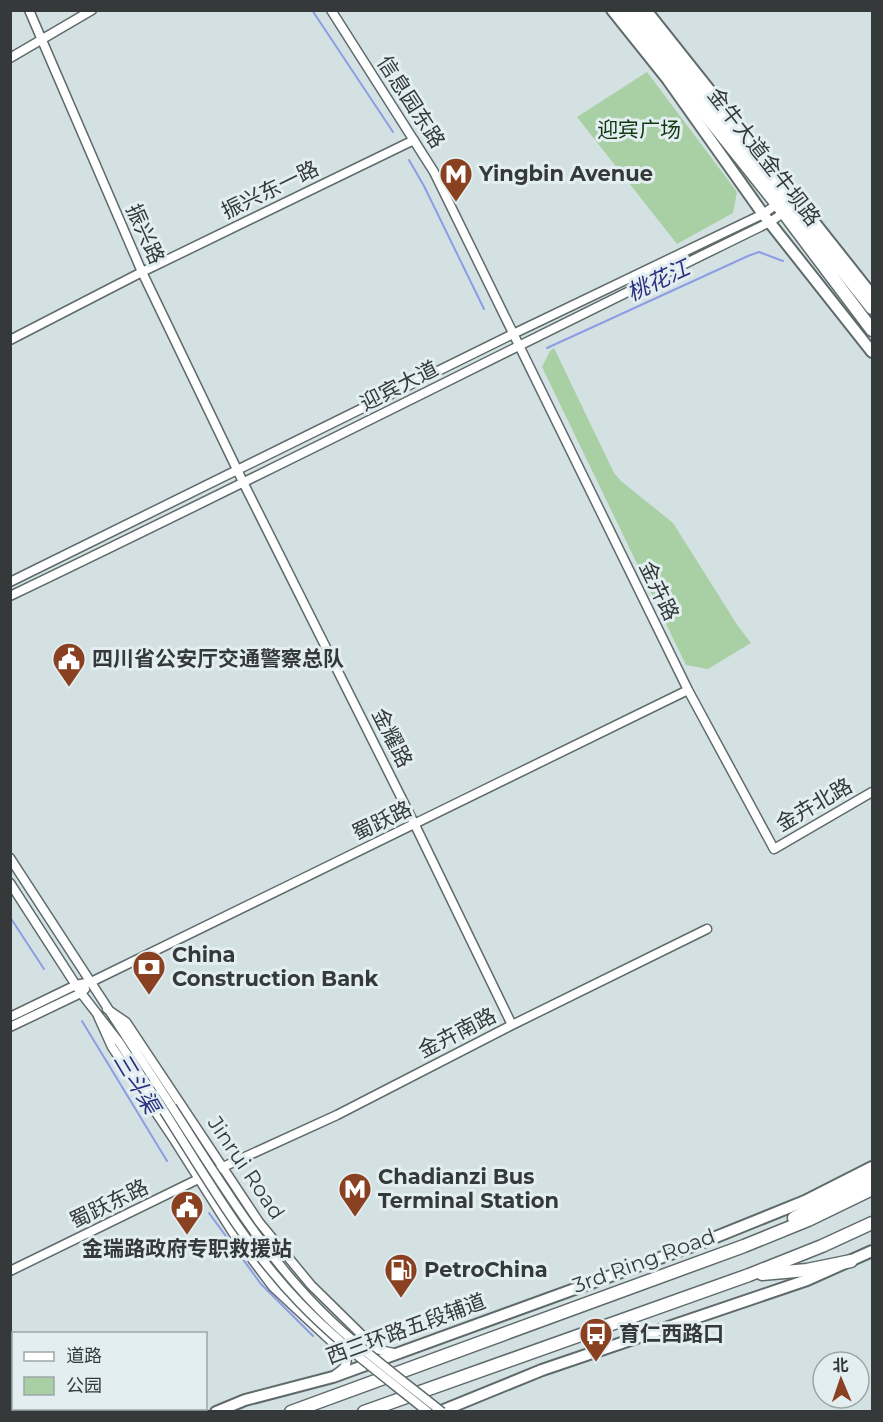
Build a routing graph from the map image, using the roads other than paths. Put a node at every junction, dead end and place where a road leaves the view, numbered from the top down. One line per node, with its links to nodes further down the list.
1 (29, 10): 8 (street, 振兴路)
2 (93, 10): 8 (street)
3 (331, 10): 10 (street, 信息园东路)
4 (612, 10): 12 (main road)
5 (622, 10): 11 (highway, 金牛大道金牛坝路)
6 (636, 10): 11 (highway, 金牛大道金牛坝路)
7 (646, 10): 11 (main road)
8 (42, 40): 9 (street); 13 (street, 振兴路)
9 (10, 58)
10 (414, 140): 13 (street, 振兴东一路); 17 (street, 信息园东路)
11 (788, 202): 12 (street, 迎宾大道); 14 (main road); 15 (highway, 金牛大道金牛坝路); 16 (highway, 金牛大道金牛坝路)
12 (766, 218): 17 (street, 迎宾大道); 19 (street, 迎宾大道); 20 (main road)
13 (142, 273): 18 (street, 振兴东一路); 21 (street, 振兴路)
14 (873, 295)
15 (873, 308)
16 (873, 330)
17 (513, 334): 19 (street, 信息园东路); 21 (street, 迎宾大道)
18 (10, 340)
19 (518, 345): 22 (street, 迎宾大道); 25 (street, 金卉路)
20 (873, 352)
21 (237, 469): 22 (street, 金耀路); 23 (street, 迎宾大道)
22 (244, 484): 24 (street, 迎宾大道); 27 (street, 金耀路)
23 (10, 582)
24 (10, 596)
25 (688, 690): 27 (street, 蜀跃路); 28 (street, 金卉路)
26 (873, 792): 28 (street, 金卉北路)
27 (415, 825): 32 (street, 蜀跃路); 37 (street, 金耀路)
28 (774, 849)
29 (10, 858): 32 (street, Jinrui Road)
30 (10, 884): 33 (street, Jinrui Road)
31 (707, 929): 37 (street, 金卉南路)
32 (91, 982): 33 (street, 蜀跃路); 34 (street, Jinrui Road)
33 (79, 989): 35 (street, Jinrui Road); 36 (street, 蜀跃路); 38 (street, 蜀跃路)
34 (107, 1009): 39 (street, Jinrui Road); 40 (street, Jinrui Road)
35 (98, 1016): 39 (street, Jinrui Road); 42 (street, Jinrui Road)
36 (10, 1017)
37 (512, 1025): 40 (street, 金卉南路)
38 (10, 1027)
39 (168, 1109): 55 (street, bridge); 56 (street, bridge)
40 (223, 1167): 42 (street, 蜀跃东路); 49 (street, Jinrui Road)
41 (873, 1167): 49 (main road, 西三环路五段辅道)
42 (198, 1180): 47 (street, 蜀跃东路); 50 (street, Jinrui Road)
43 (869, 1183): 53 (highway, 3rd Ring Road)
44 (873, 1222): 48 (highway)
45 (873, 1251): 46 (main road)
46 (850, 1261): 48 (highway); 51 (main road)
47 (10, 1272)
48 (749, 1275): 54 (highway)
49 (398, 1354): 50 (main road, 西三环路五段辅道)
50 (333, 1377): 52 (main road, 西三环路五段辅道)
51 (465, 1406): 56 (main road)
52 (216, 1412)
53 (291, 1412)
54 (364, 1412)
55 (428, 1412)
56 (440, 1412)

